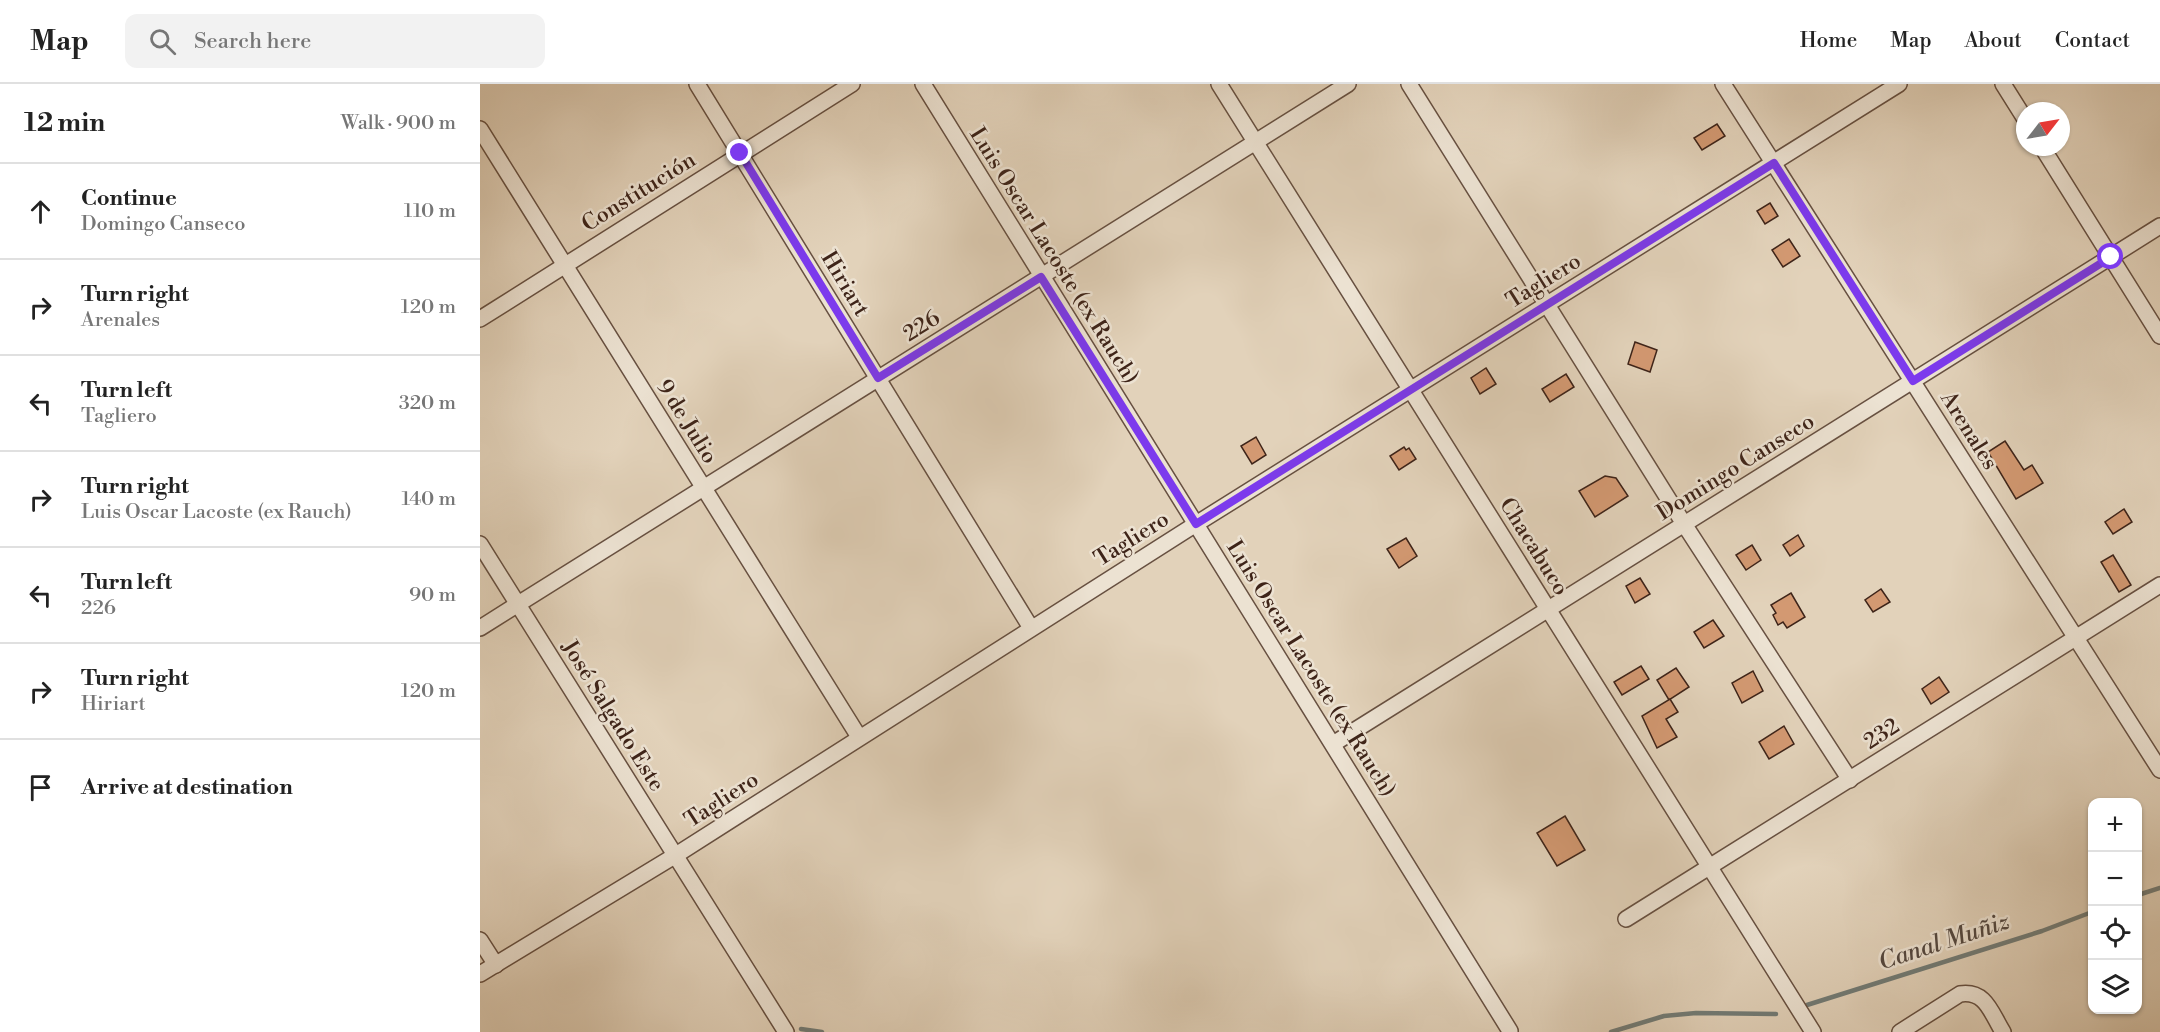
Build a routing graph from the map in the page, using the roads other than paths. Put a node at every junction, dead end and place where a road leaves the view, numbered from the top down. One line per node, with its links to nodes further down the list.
1 (697, 84): 13 (street, Hiriart)
2 (852, 84): 13 (street, Constitución)
3 (923, 84): 19 (street, Luis Oscar Lacoste (ex Rauch))
4 (1219, 84): 12 (street, Chacabuco)
5 (1348, 84): 12 (street, 226)
6 (1409, 84): 20 (street)
7 (1723, 84): 15 (street, Arenales)
8 (1899, 84): 15 (street, Tagliero)
9 (2003, 84): 10 (street)
10 (2016, 105)
11 (480, 129): 18 (street, 9 de Julio)
12 (1255, 142): 19 (street, 226); 25 (street, Chacabuco)
13 (740, 153): 18 (street, Constitución); 23 (street, Hiriart)
14 (2048, 156): 17 (street)
15 (1774, 163): 20 (street, Tagliero); 24 (street, Arenales)
16 (2160, 226): 17 (street, Domingo Canseco)
17 (2111, 257): 22 (street); 24 (street, Domingo Canseco)
18 (564, 265): 21 (street, Constitución); 26 (street, 9 de Julio)
19 (1041, 277): 23 (street, 226); 27 (street, Luis Oscar Lacoste (ex Rauch))
20 (1546, 305): 25 (street, Tagliero); 28 (street)
21 (480, 319)
22 (2160, 336)
23 (878, 378): 26 (street, 226); 34 (street, Hiriart)
24 (1913, 381): 28 (street, Domingo Canseco); 35 (street, Arenales)
25 (1410, 389): 27 (street, Tagliero); 32 (street, Chacabuco)
26 (704, 488): 31 (street, 226); 36 (street, 9 de Julio)
27 (1196, 524): 34 (street, Tagliero); 37 (street, Luis Oscar Lacoste (ex Rauch))
28 (1684, 524): 32 (street, Domingo Canseco); 39 (street)
29 (480, 544): 31 (street, José Salgado Este)
30 (2160, 585): 35 (street, 232)
31 (518, 604): 33 (street, 226); 40 (street, José Salgado Este)
32 (1549, 609): 37 (street, Domingo Canseco); 41 (street, Chacabuco)
33 (480, 628)
34 (1031, 628): 36 (street, Tagliero)
35 (2074, 638): 38 (street, Arenales); 39 (street, 232)
36 (859, 737): 40 (street, Tagliero)
37 (1333, 744): 46 (street, Luis Oscar Lacoste (ex Rauch))
38 (2160, 770)
39 (1850, 780): 41 (street, 232)
40 (676, 855): 44 (street, Tagliero); 47 (street, José Salgado Este)
41 (1708, 866): 42 (street, 232); 48 (street, Chacabuco)
42 (1626, 919)
43 (480, 939): 44 (street)
44 (496, 965): 45 (street, Tagliero)
45 (480, 975)
46 (1510, 1031)
47 (786, 1032)
48 (1813, 1032)
49 (1900, 1032): 50 (street)
50 (2003, 1032)

